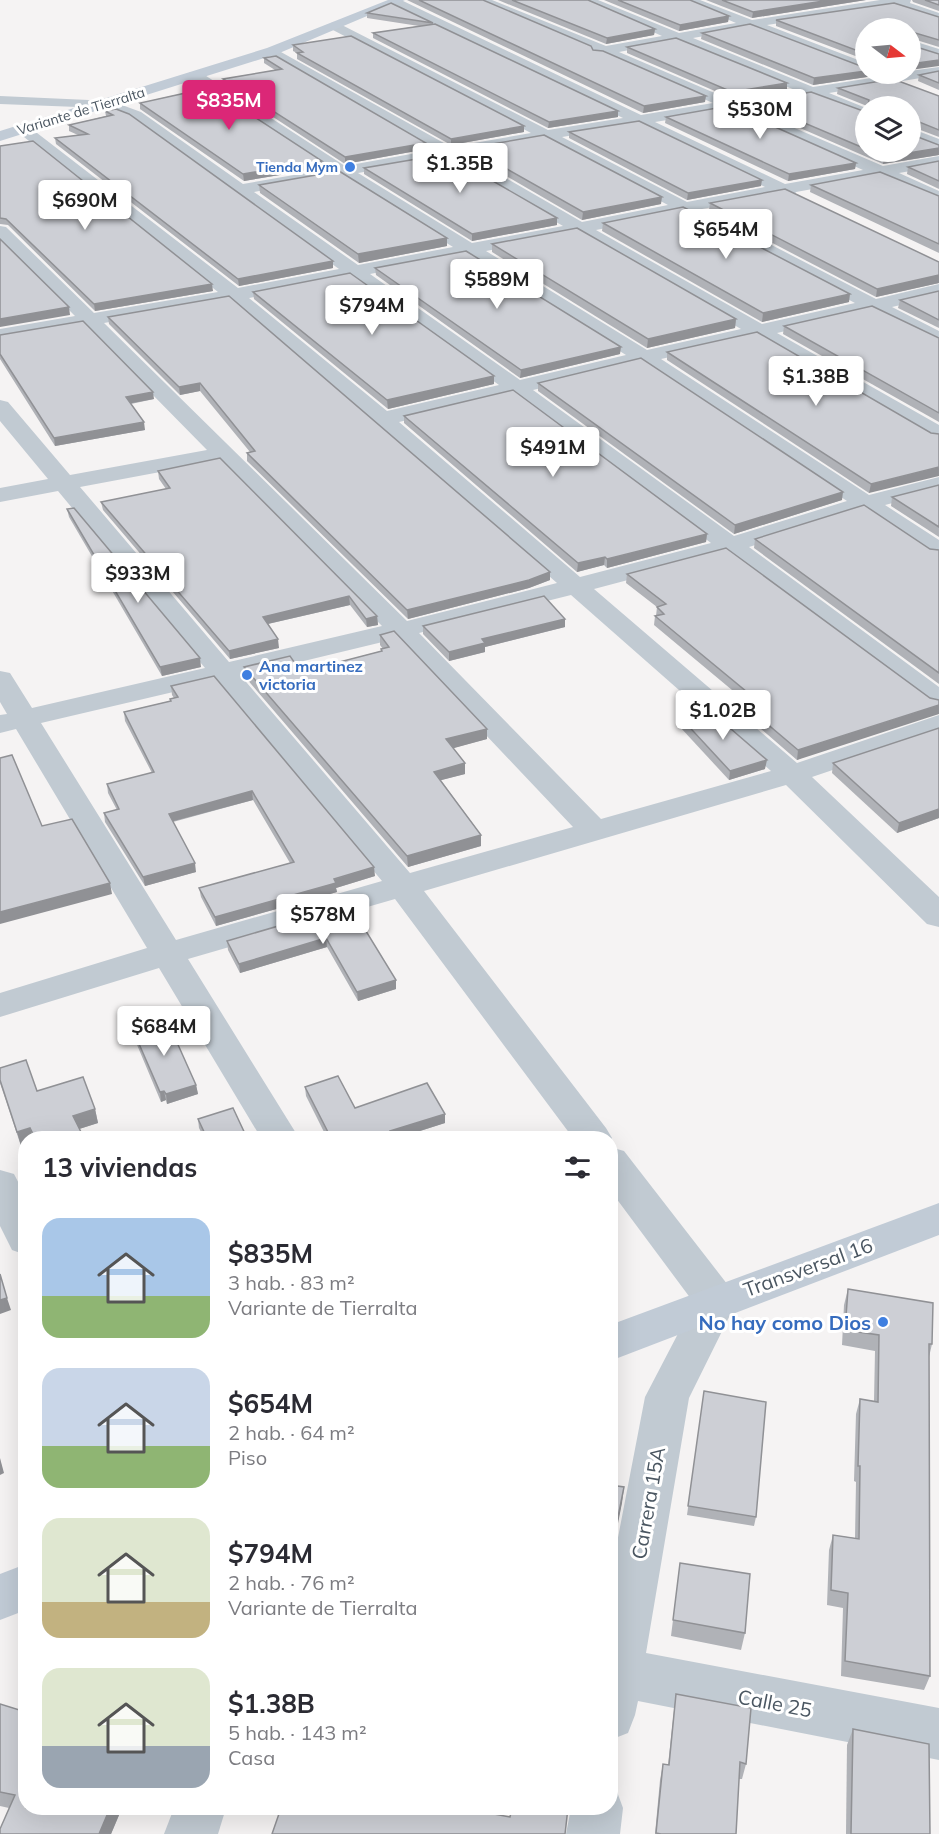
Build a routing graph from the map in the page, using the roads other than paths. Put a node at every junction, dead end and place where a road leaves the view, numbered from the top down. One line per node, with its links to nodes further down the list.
1 (481, 0): 14 (street)
2 (587, 0): 12 (street)
3 (688, 0): 9 (street)
4 (397, 1): 11 (main road, Variante de Tierralta); 19 (street)
5 (896, 1): 7 (street); 8 (street)
6 (795, 3): 7 (street)
7 (821, 13): 9 (street); 10 (street)
8 (939, 17)
9 (751, 24): 12 (street); 20 (street)
10 (855, 24)
11 (336, 26): 15 (main road, Variante de Tierralta); 34 (street)
12 (679, 36): 14 (street); 27 (street)
13 (921, 48): 17 (street)
14 (604, 50): 16 (street); 30 (street)
15 (272, 51): 23 (main road, Variante de Tierralta); 37 (street)
16 (581, 54)
17 (939, 54)
18 (548, 60): 19 (street)
19 (525, 64): 32 (street)
20 (855, 64)
21 (939, 71): 22 (street)
22 (921, 73)
23 (195, 75): 29 (main road, Variante de Tierralta); 39 (street)
24 (855, 82): 27 (street)
25 (907, 84): 26 (street)
26 (920, 89)
27 (812, 91): 30 (street); 31 (street)
28 (0, 100): 29 (street)
29 (106, 104): 33 (main road, Variante de Tierralta); 41 (street)
30 (728, 105): 32 (street); 40 (street)
31 (855, 109)
32 (640, 119): 34 (street); 42 (street)
33 (11, 132): 51 (street)
34 (547, 135): 37 (street); 45 (street)
35 (921, 138): 36 (street)
36 (939, 145)
37 (447, 152): 39 (street); 46 (street)
38 (939, 161): 40 (street)
39 (341, 170): 41 (street); 48 (street)
40 (881, 172): 42 (street); 43 (street)
41 (240, 189): 49 (street)
42 (782, 189): 44 (street); 45 (street)
43 (939, 197)
44 (803, 199)
45 (686, 207): 46 (street); 52 (street)
46 (582, 227): 48 (street); 54 (street)
47 (0, 231): 53 (street)
48 (470, 250): 49 (street); 57 (street)
49 (354, 272): 51 (street); 58 (street)
50 (939, 290): 52 (street)
51 (234, 295): 53 (street); 60 (street)
52 (873, 305): 54 (street); 56 (street)
53 (88, 320): 55 (street); 62 (street)
54 (759, 331): 57 (street); 61 (street)
55 (0, 335)
56 (939, 339)
57 (644, 357): 58 (street); 66 (street)
58 (516, 387): 60 (street); 67 (street)
59 (0, 407): 64 (street)
60 (383, 419): 69 (street)
61 (939, 434)
62 (222, 454): 64 (street); 70 (street)
63 (939, 484): 66 (street)
64 (66, 485): 65 (street); 71 (street)
65 (0, 495)
66 (865, 503): 67 (street); 68 (street)
67 (731, 545): 69 (street); 73 (street)
68 (939, 550)
69 (576, 586): 70 (street); 76 (street)
70 (401, 630): 71 (street); 77 (street)
71 (222, 671): 74 (street); 78 (street)
72 (0, 679): 74 (street)
73 (939, 700)
74 (13, 721): 80 (street)
75 (939, 724): 76 (street)
76 (792, 774): 77 (street); 79 (street)
77 (595, 831): 78 (street)
78 (403, 886): 80 (street); 83 (street)
79 (939, 916)
80 (168, 953): 81 (street); 82 (street)
81 (0, 1005)
82 (276, 1131)
83 (588, 1131)
84 (618, 1172): 88 (street)
85 (0, 1185): 87 (street)
86 (939, 1219): 88 (main road, Transversal 16)
87 (18, 1222)
88 (716, 1301): 89 (main road, Transversal 16); 92 (street, Carrera 15A)
89 (618, 1340)
90 (18, 1589): 91 (main road)
91 (0, 1597)
92 (618, 1659)
93 (618, 1687): 94 (street, Calle 25)
94 (939, 1734)
95 (198, 1815): 97 (street)
96 (596, 1815): 98 (street)
97 (191, 1834)
98 (593, 1834)

